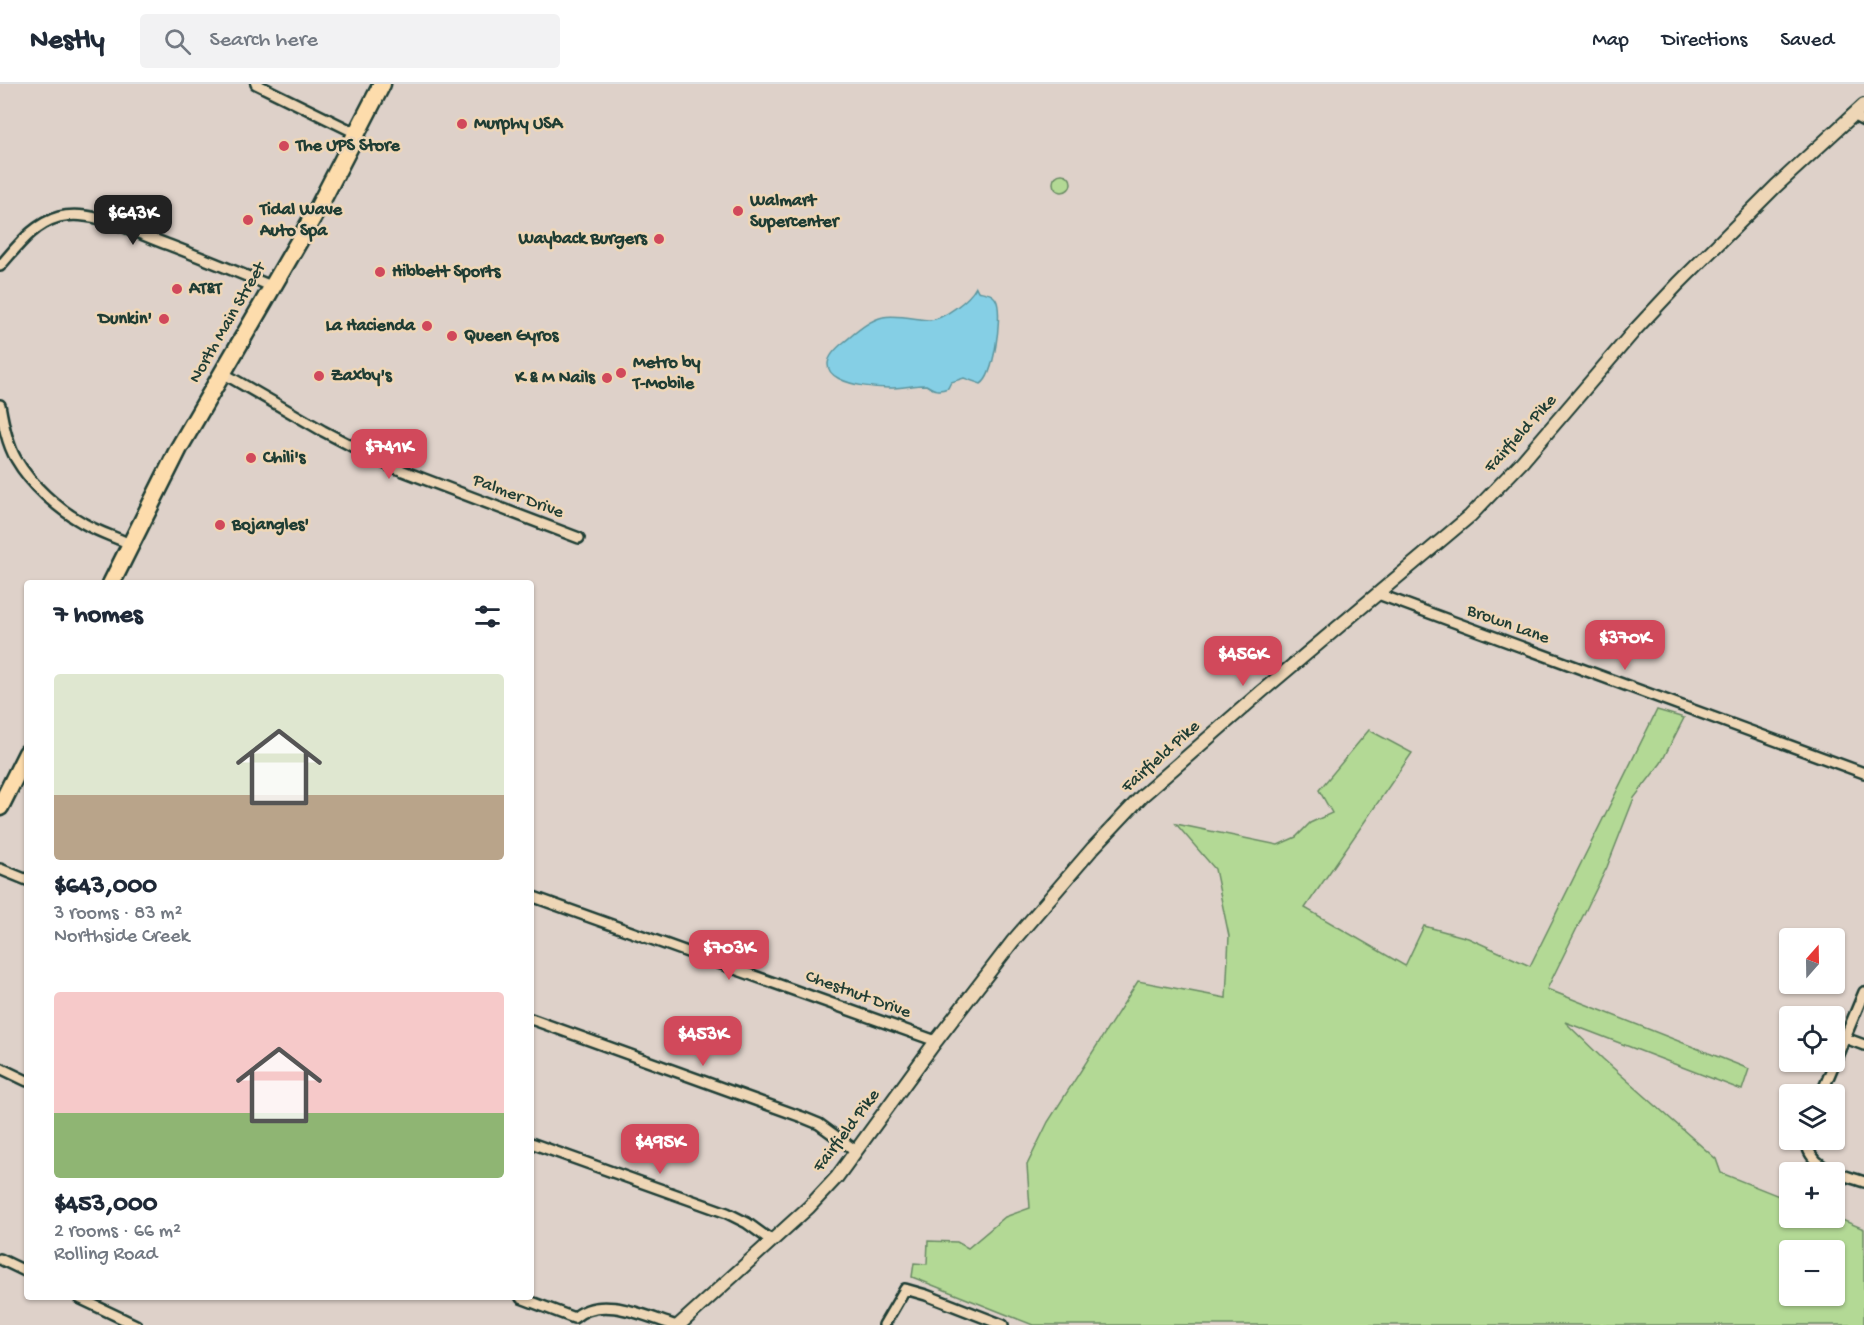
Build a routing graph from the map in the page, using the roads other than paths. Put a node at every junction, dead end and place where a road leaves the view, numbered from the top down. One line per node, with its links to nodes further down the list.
1 (256, 84): 6 (street)
2 (382, 84): 6 (highway, North Main Street)
3 (1864, 105): 4 (street, Fairfield Pike)
4 (1852, 115): 5 (street); 14 (street, Fairfield Pike)
5 (1864, 121)
6 (358, 134): 8 (highway, North Main Street)
7 (0, 266): 8 (street)
8 (271, 286): 9 (highway, North Main Street)
9 (221, 372): 11 (street, Palmer Drive); 12 (highway, North Main Street)
10 (0, 405): 12 (street)
11 (579, 538)
12 (130, 544): 13 (highway, North Main Street)
13 (113, 580)
14 (1378, 594): 16 (street, Brown Lane); 24 (street, Fairfield Pike)
15 (24, 759): 17 (highway)
16 (1864, 773)
17 (0, 807)
18 (0, 869): 19 (street)
19 (24, 879)
20 (534, 897): 24 (street, Chestnut Drive)
21 (1864, 992): 23 (street)
22 (534, 1020): 30 (street)
23 (1845, 1038): 25 (street)
24 (936, 1041): 30 (street, Fairfield Pike)
25 (1864, 1045)
26 (0, 1068): 27 (street)
27 (24, 1080)
28 (534, 1144): 32 (street)
29 (1809, 1150): 31 (street)
30 (856, 1151): 32 (street, Fairfield Pike)
31 (1864, 1182)
32 (772, 1241): 40 (street, Fairfield Pike)
33 (0, 1259): 34 (street)
34 (24, 1271)
35 (83, 1300): 38 (street)
36 (526, 1300): 37 (street)
37 (573, 1321): 39 (street)
38 (136, 1325)
39 (674, 1325)
40 (679, 1325)
41 (884, 1325): 42 (street)
42 (1004, 1325)

